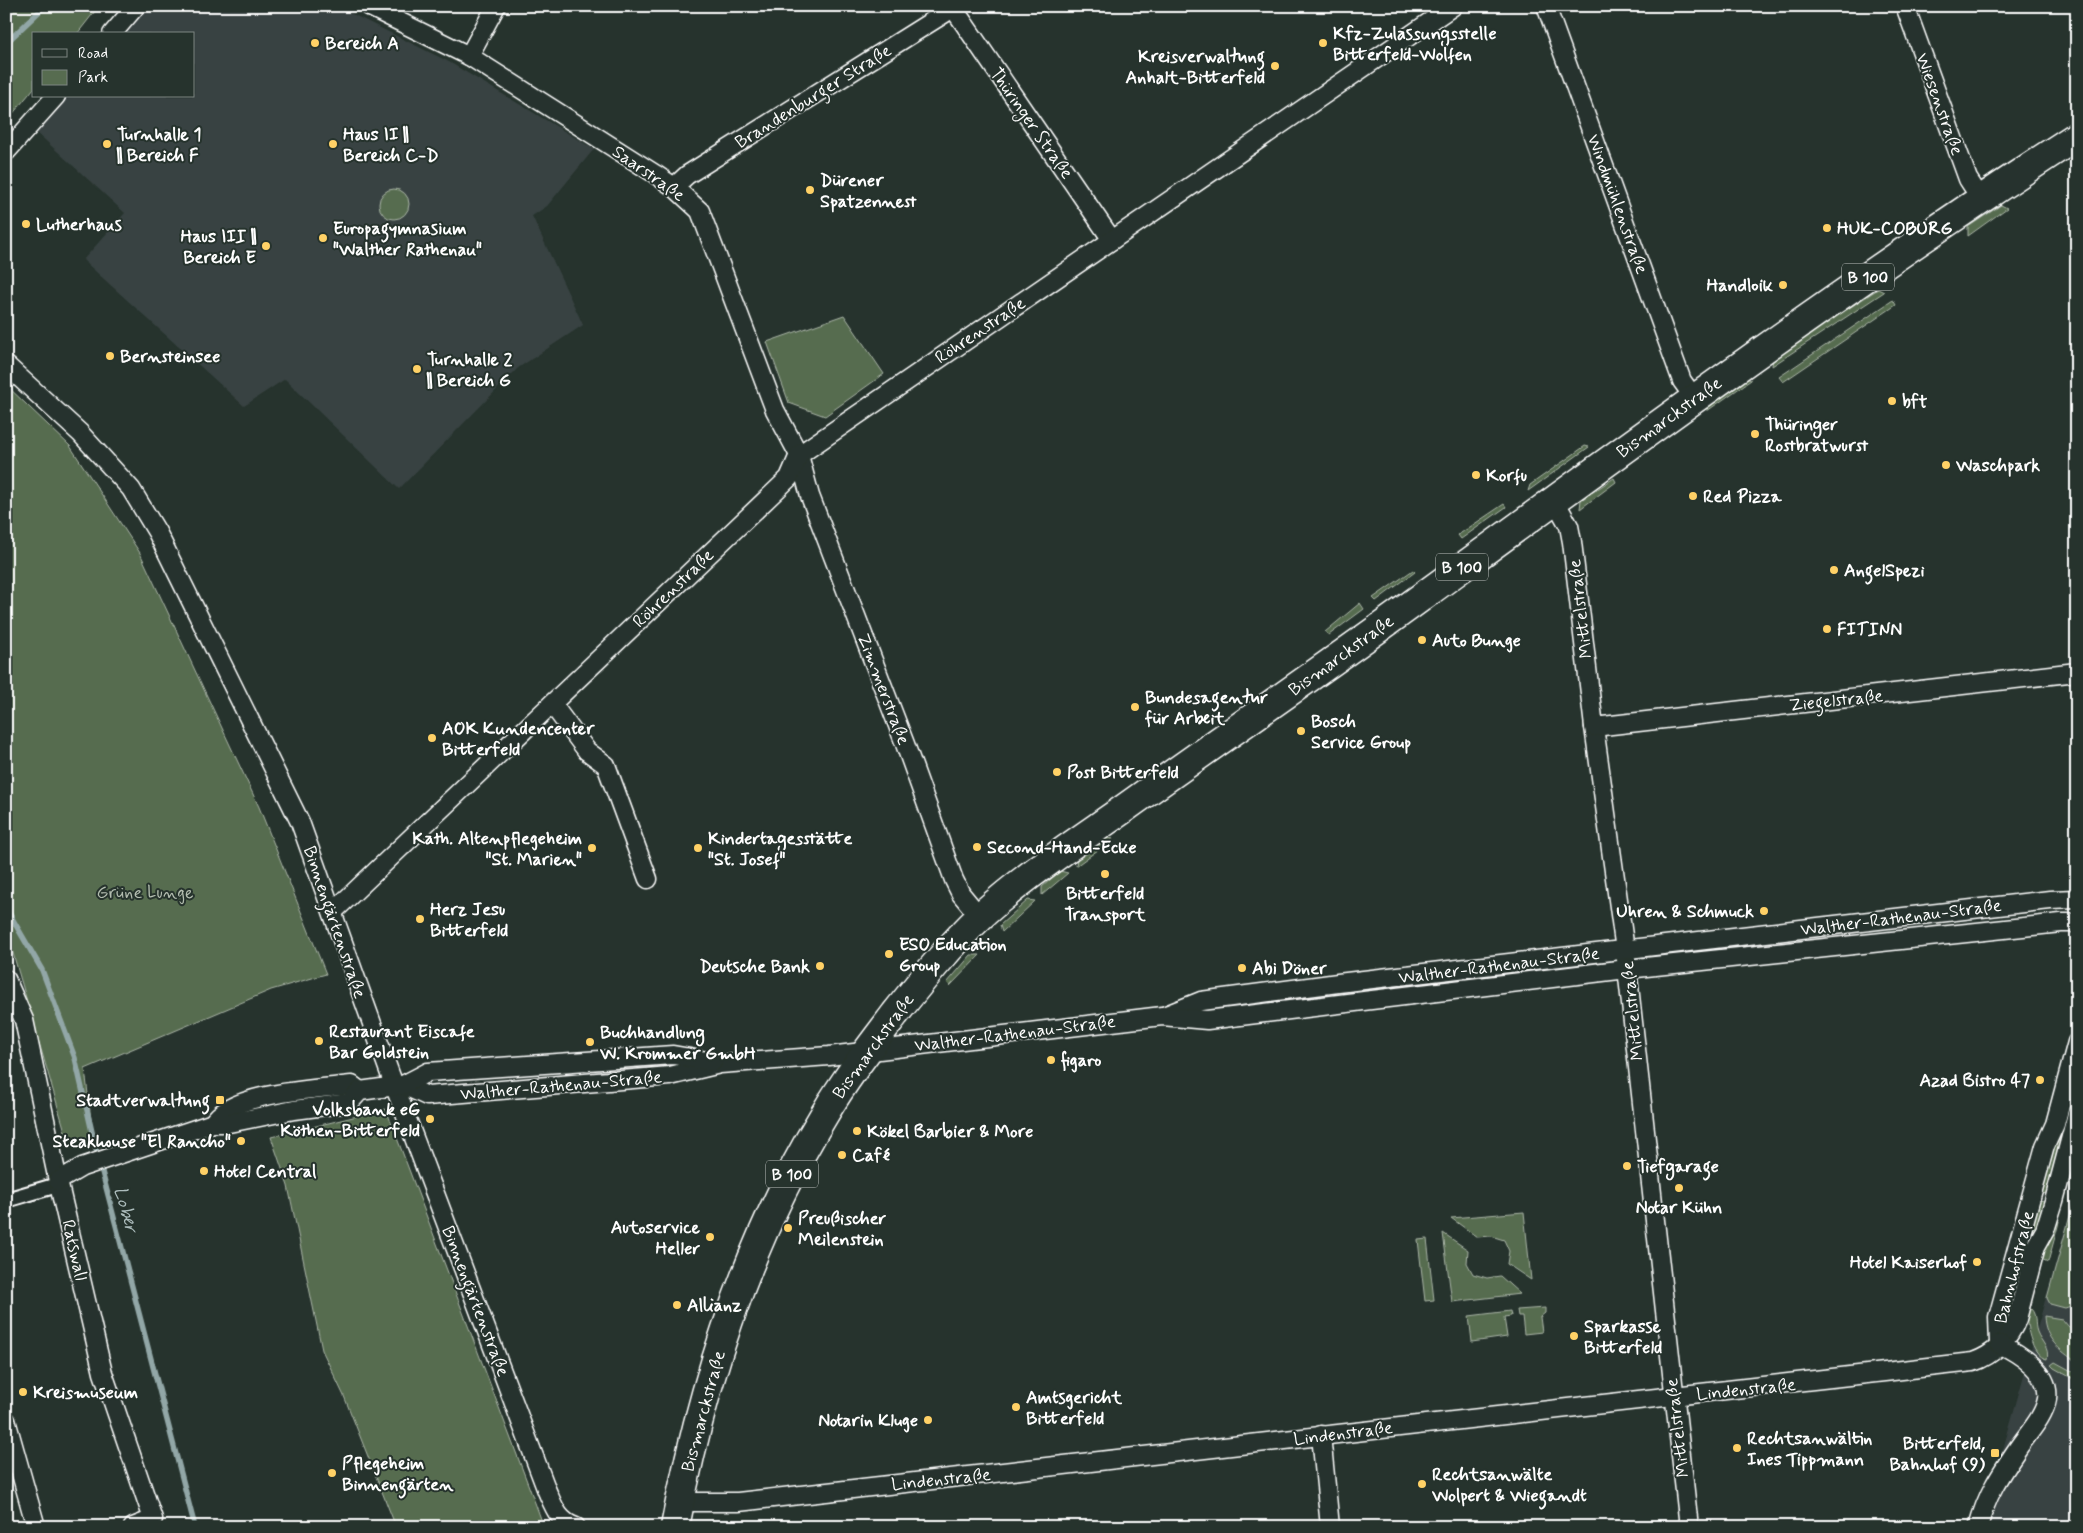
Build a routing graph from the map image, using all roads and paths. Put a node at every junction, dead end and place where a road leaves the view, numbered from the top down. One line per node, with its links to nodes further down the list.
1 (136, 6): 8 (street)
2 (368, 6): 9 (street, Saarstraße)
3 (496, 6): 9 (street)
4 (1453, 6): 15 (street, Röhrenstraße)
5 (1546, 6): 17 (street, Windmühlenstraße)
6 (1905, 6): 14 (street, Wiesenstraße)
7 (953, 7): 13 (street, Brandenburger Straße); 15 (street, Thüringer Straße)
8 (114, 32)
9 (469, 56): 13 (street, Saarstraße)
10 (54, 98): 12 (street)
11 (2077, 136): 14 (main road, Bismarckstraße / B 100)
12 (6, 152)
13 (674, 186): 18 (street, Saarstraße)
14 (1981, 198): 17 (main road, Bismarckstraße / B 100)
15 (1112, 240): 18 (street, Röhrenstraße)
16 (6, 365): 25 (street, Binnengärtenstraße)
17 (1695, 399): 19 (main road, Bismarckstraße / B 100)
18 (799, 455): 21 (street, Röhrenstraße); 26 (street, Zimmerstraße)
19 (1554, 499): 22 (street, Mittelstraße); 26 (main road, Bismarckstraße / B 100)
20 (2077, 672): 22 (street, Ziegelstraße)
21 (552, 704): 23 (street); 25 (street, Röhrenstraße)
22 (1594, 727): 28 (street, Mittelstraße)
23 (648, 879)
24 (2077, 899): 28 (street, Walther-Rathenau-Straße)
25 (333, 912): 35 (street, Binnengärtenstraße)
26 (980, 917): 33 (main road, Bismarckstraße / B 100)
27 (2077, 923): 29 (street, Walther-Rathenau-Straße)
28 (1625, 950): 29 (street, Mittelstraße); 31 (street, Walther-Rathenau-Straße)
29 (1627, 968): 31 (street, Walther-Rathenau-Straße); 40 (street, Mittelstraße)
30 (6, 979): 37 (street, Ratswall)
31 (1162, 1016): 33 (street, Walther-Rathenau-Straße)
32 (2077, 1042): 39 (street, Bahnhofstraße)
33 (867, 1050): 34 (street, Walther-Rathenau-Straße); 43 (main road, Bismarckstraße / B 100)
34 (720, 1064): 35 (street, Walther-Rathenau-Straße); 35 (street, Walther-Rathenau-Straße)
35 (398, 1085): 37 (street, Walther-Rathenau-Straße); 46 (street, Binnengärtenstraße)
36 (2077, 1114): 39 (street, Bahnhofstraße)
37 (58, 1180): 38 (street, Walther-Rathenau-Straße); 45 (street, Ratswall)
38 (6, 1200)
39 (2000, 1344): 40 (street, Lindenstraße); 49 (street)
40 (1673, 1397): 42 (street, Lindenstraße); 48 (street, Mittelstraße)
41 (6, 1420): 44 (street)
42 (1321, 1436): 43 (street, Lindenstraße); 47 (street)
43 (677, 1514)
44 (36, 1527)
45 (133, 1527)
46 (576, 1527)
47 (1330, 1527)
48 (1688, 1527)
49 (1978, 1527)

